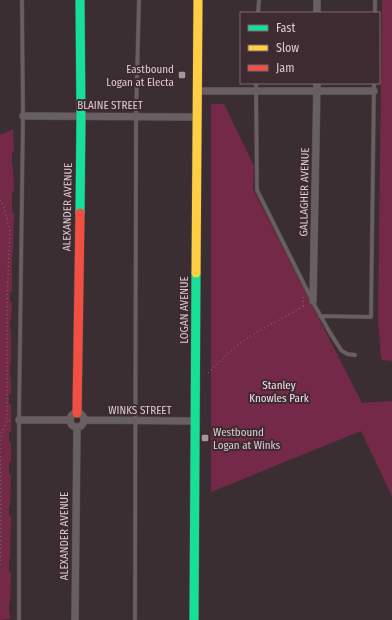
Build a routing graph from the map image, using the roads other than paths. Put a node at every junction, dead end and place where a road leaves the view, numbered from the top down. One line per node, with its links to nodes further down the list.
1 (22, 0): 18 (lane)
2 (80, 0): 20 (main road, ALEXANDER AVENUE)
3 (139, 0): 19 (lane)
4 (191, 0): 12 (main road)
5 (198, 0): 12 (main road, LOGAN AVENUE)
6 (258, 0): 9 (lane)
7 (317, 0): 10 (street)
8 (375, 0): 11 (lane)
9 (258, 12)
10 (317, 12)
11 (375, 12)
12 (198, 13): 16 (main road, LOGAN AVENUE)
13 (256, 84): 17 (lane)
14 (317, 87): 15 (street); 17 (street); 22 (street, GALLAGHER AVENUE)
15 (374, 87): 23 (lane)
16 (197, 91): 17 (street); 21 (main road, LOGAN AVENUE)
17 (256, 91): 22 (lane)
18 (23, 116): 20 (street, BLAINE STREET); 26 (lane)
19 (136, 116): 20 (street, BLAINE STREET); 21 (street, BLAINE STREET); 29 (lane)
20 (81, 117): 25 (main road, ALEXANDER AVENUE)
21 (197, 117): 30 (main road, LOGAN AVENUE)
22 (313, 301): 23 (lane)
23 (320, 316): 24 (lane)
24 (355, 355)
25 (77, 413): 27 (street); 28 (street)
26 (20, 420): 27 (street); 32 (lane)
27 (70, 420): 31 (street)
28 (84, 420): 29 (street, WINKS STREET); 31 (street)
29 (135, 421): 30 (street, WINKS STREET); 34 (lane)
30 (195, 421): 35 (main road, LOGAN AVENUE)
31 (77, 428): 33 (street, ALEXANDER AVENUE)
32 (19, 620)
33 (75, 620)
34 (135, 620)
35 (194, 620)

